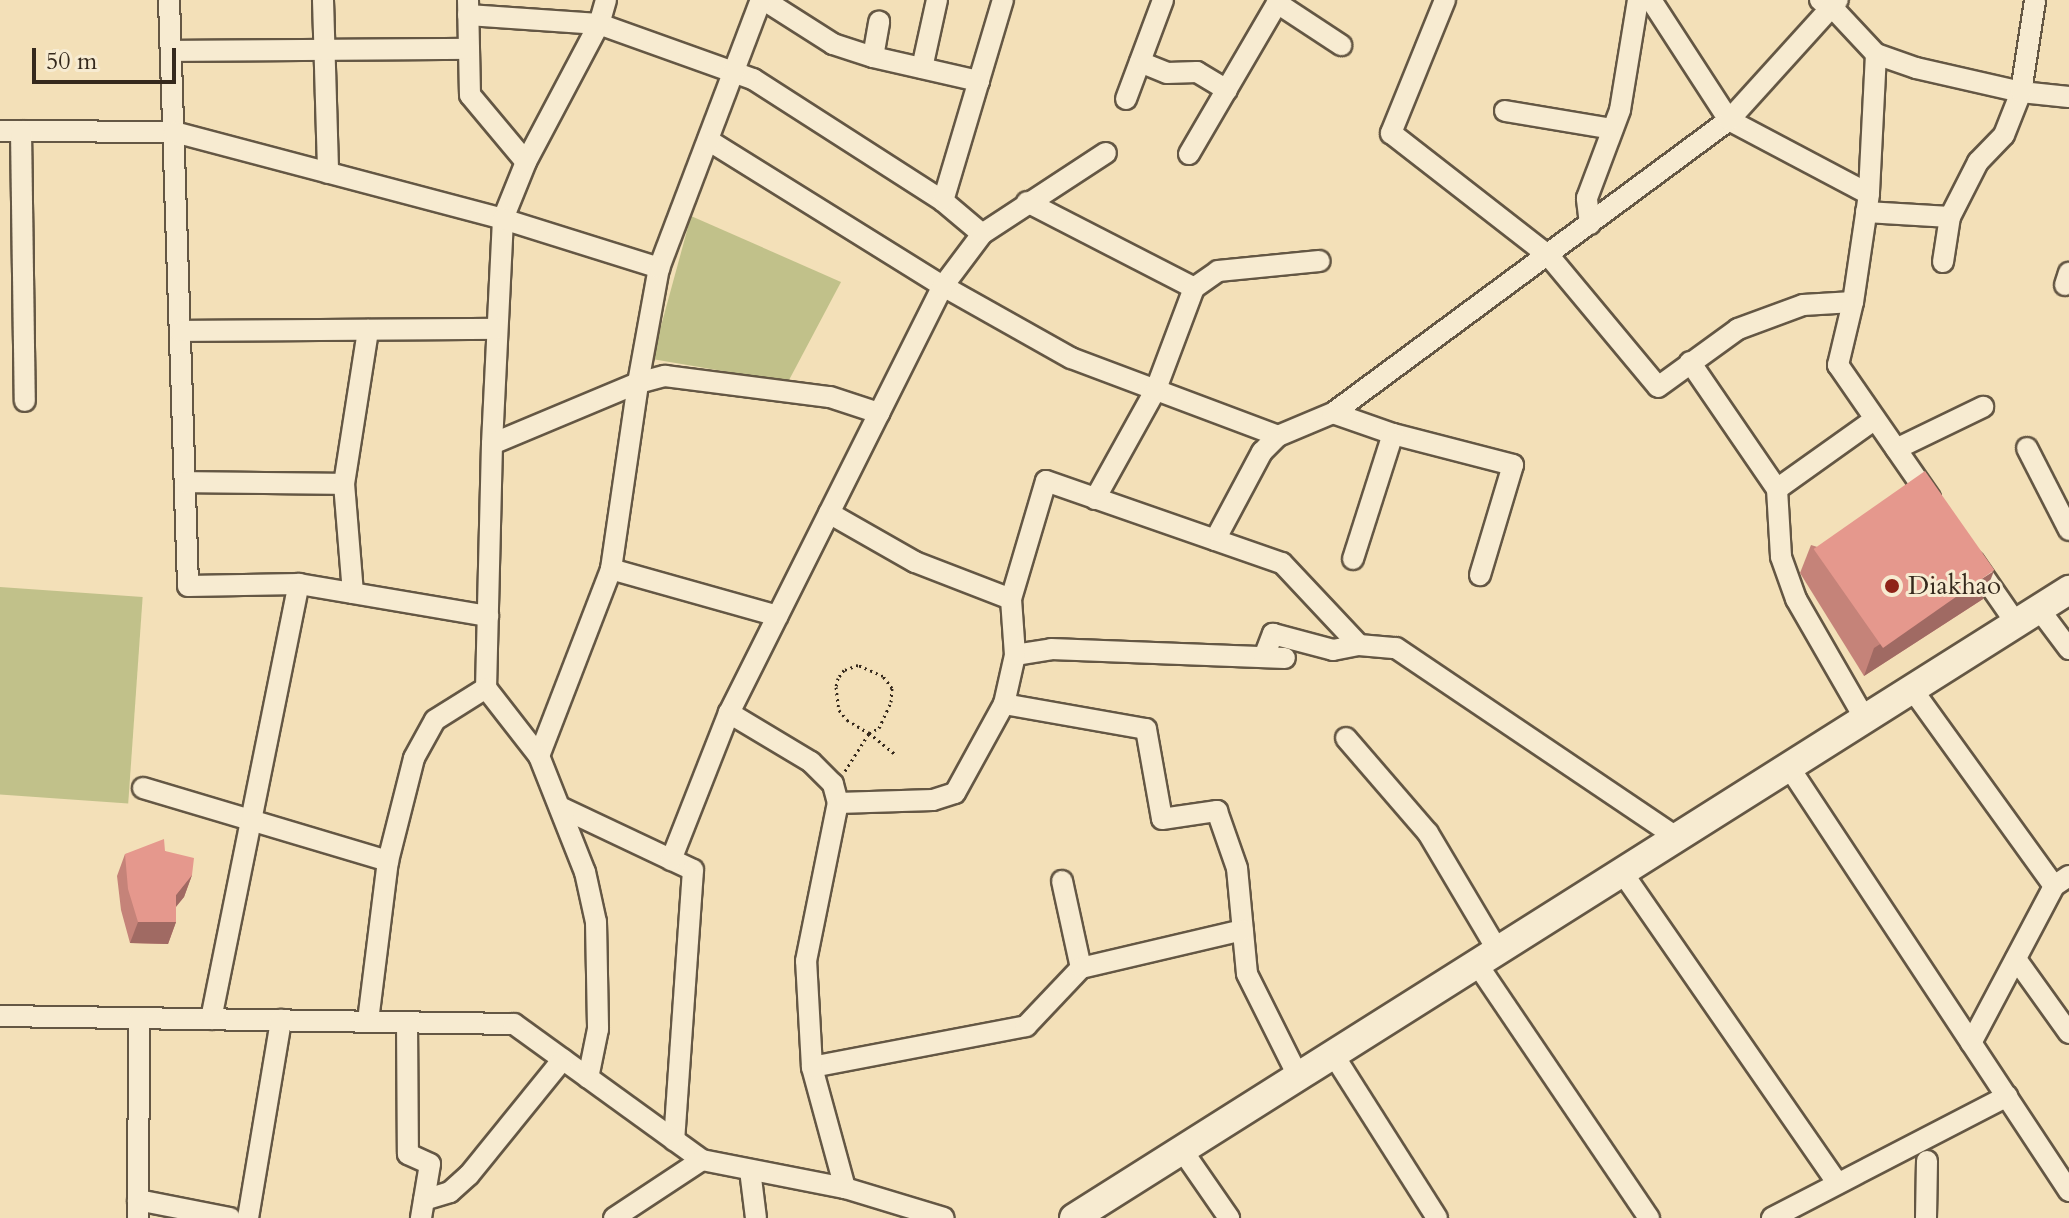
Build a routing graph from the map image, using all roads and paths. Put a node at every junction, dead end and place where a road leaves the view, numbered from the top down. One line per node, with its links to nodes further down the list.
1 (169, 0): 20 (street)
2 (323, 0): 19 (street)
3 (606, 0): 16 (street)
4 (763, 0): 22 (street); 25 (street)
5 (937, 0): 24 (street)
6 (1003, 0): 26 (street)
7 (1163, 0): 23 (street)
8 (1445, 0): 49 (street)
9 (1638, 0): 33 (street)
10 (1651, 0): 32 (street)
11 (2035, 0): 28 (street)
12 (1278, 1): 17 (street); 27 (street)
13 (1830, 2): 21 (street); 32 (street)
14 (468, 7): 16 (street); 18 (street)
15 (879, 22): 22 (street)
16 (599, 24): 25 (street); 40 (street)
17 (1341, 45)
18 (469, 49): 19 (street); 40 (street)
19 (325, 50): 20 (street); 41 (street)
20 (171, 51): 36 (street)
21 (1876, 54): 28 (street); 44 (street)
22 (873, 57): 24 (street)
23 (1140, 62): 27 (street); 30 (street)
24 (922, 68): 26 (street)
25 (734, 71): 37 (street); 42 (street)
26 (979, 81): 42 (street)
27 (1227, 90): 39 (street)
28 (2021, 92): 29 (street); 45 (street)
29 (2069, 97)
30 (1126, 99)
31 (1505, 111): 33 (street)
32 (1729, 120): 44 (street); 47 (street)
33 (1613, 129): 47 (street)
34 (0, 131): 35 (street)
35 (21, 131): 36 (street); 62 (street)
36 (174, 132): 41 (street); 58 (street)
37 (708, 140): 52 (street); 53 (street)
38 (1106, 153): 43 (street)
39 (1189, 154)
40 (526, 162): 46 (street)
41 (328, 173): 46 (street)
42 (943, 201): 48 (street)
43 (1027, 202): 48 (street); 54 (street)
44 (1868, 203): 45 (street); 55 (street)
45 (1950, 217): 51 (street)
46 (503, 219): 52 (street); 56 (street)
47 (1590, 224): 49 (street)
48 (982, 234): 53 (street)
49 (1549, 256): 59 (street); 65 (street)
50 (1320, 261): 54 (street)
51 (1943, 262)
52 (659, 268): 60 (street)
53 (943, 286): 61 (street); 64 (street)
54 (1194, 288): 61 (street)
55 (1853, 302): 59 (street); 66 (street)
56 (497, 329): 57 (street); 69 (street)
57 (368, 330): 58 (street); 73 (street)
58 (180, 331): 72 (street)
59 (1690, 362): 74 (street)
60 (638, 383): 64 (street); 69 (street); 82 (street)
61 (1156, 389): 68 (street); 75 (street)
62 (25, 401)
63 (1983, 407): 71 (street)
64 (879, 413): 77 (street)
65 (1333, 413): 67 (street); 68 (street)
66 (1875, 419): 71 (street); 74 (street)
67 (1393, 434): 81 (street); 83 (street)
68 (1278, 436): 79 (street)
69 (492, 444): 88 (street)
70 (2027, 448): 78 (street)
71 (1896, 449): 76 (street)
72 (185, 482): 73 (street); 84 (street)
73 (344, 484): 86 (street)
74 (1777, 489): 100 (street)
75 (1095, 499): 79 (street); 87 (street)
76 (1939, 512)
77 (829, 513): 87 (street); 89 (street)
78 (2069, 530)
79 (1215, 540): 91 (street)
80 (1965, 549): 90 (street)
81 (1353, 559)
82 (611, 569): 89 (street); 104 (street)
83 (1480, 575)
84 (299, 584): 86 (street); 109 (street)
85 (2069, 590): 90 (main road)
86 (353, 593): 88 (street)
87 (1011, 599): 93 (street)
88 (488, 616): 96 (street)
89 (778, 616): 99 (street)
90 (2028, 616): 92 (street); 97 (main road)
91 (1359, 645): 94 (street); 110 (street)
92 (2069, 649)
93 (1015, 655): 94 (street); 98 (street)
94 (1264, 657): 95 (street)
95 (1285, 658)
96 (486, 688): 104 (street); 112 (street)
97 (1912, 689): 100 (main road); 115 (street)
98 (1004, 704): 107 (street); 116 (street)
99 (729, 713): 107 (street); 111 (street)
100 (1865, 719): 105 (main road)
101 (869, 733): 101 (path); 103 (path); 107 (path)
102 (1346, 738): 117 (street)
103 (896, 755)
104 (539, 756): 108 (street)
105 (1789, 767): 110 (main road); 127 (street)
106 (143, 788): 109 (street)
107 (836, 794): 130 (street)
108 (560, 807): 111 (street); 132 (street)
109 (251, 820): 112 (street); 122 (street)
110 (1678, 838): 113 (main road)
111 (671, 860): 134 (street)
112 (388, 861): 124 (street)
113 (1622, 872): 117 (main road); 140 (street)
114 (1062, 881): 119 (street)
115 (2061, 881): 118 (street)
116 (1243, 930): 119 (street); 131 (street)
117 (1488, 957): 128 (main road); 156 (street)
118 (2016, 959): 126 (street); 127 (street)
119 (1081, 968): 130 (street)
120 (0, 1016): 121 (street)
121 (139, 1018): 122 (street); 144 (street)
122 (211, 1019): 123 (street)
123 (281, 1020): 124 (street); 148 (street)
124 (368, 1021): 125 (street)
125 (407, 1022): 129 (street); 145 (street)
126 (2069, 1033)
127 (1971, 1043): 133 (street)
128 (1333, 1054): 131 (main road); 155 (street)
129 (563, 1059): 132 (street); 145 (street)
130 (812, 1067): 141 (street)
131 (1298, 1076): 135 (main road)
132 (588, 1078): 134 (street)
133 (2007, 1096): 137 (street); 140 (street)
134 (674, 1140): 136 (street)
135 (1182, 1150): 153 (main road); 154 (street)
136 (702, 1160): 139 (street); 149 (street)
137 (2061, 1160): 142 (street)
138 (1927, 1161): 157 (street)
139 (750, 1170): 141 (street); 150 (street)
140 (1837, 1182): 146 (street)
141 (845, 1188): 143 (street)
142 (2069, 1191)
143 (869, 1195): 151 (street); 152 (street)
144 (138, 1209): 147 (street)
145 (423, 1209)
146 (1781, 1215)
147 (230, 1218)
148 (248, 1218)
149 (614, 1218)
150 (756, 1218)
151 (873, 1218)
152 (944, 1218)
153 (1074, 1218)
154 (1229, 1218)
155 (1437, 1218)
156 (1649, 1218)
157 (1926, 1218)

